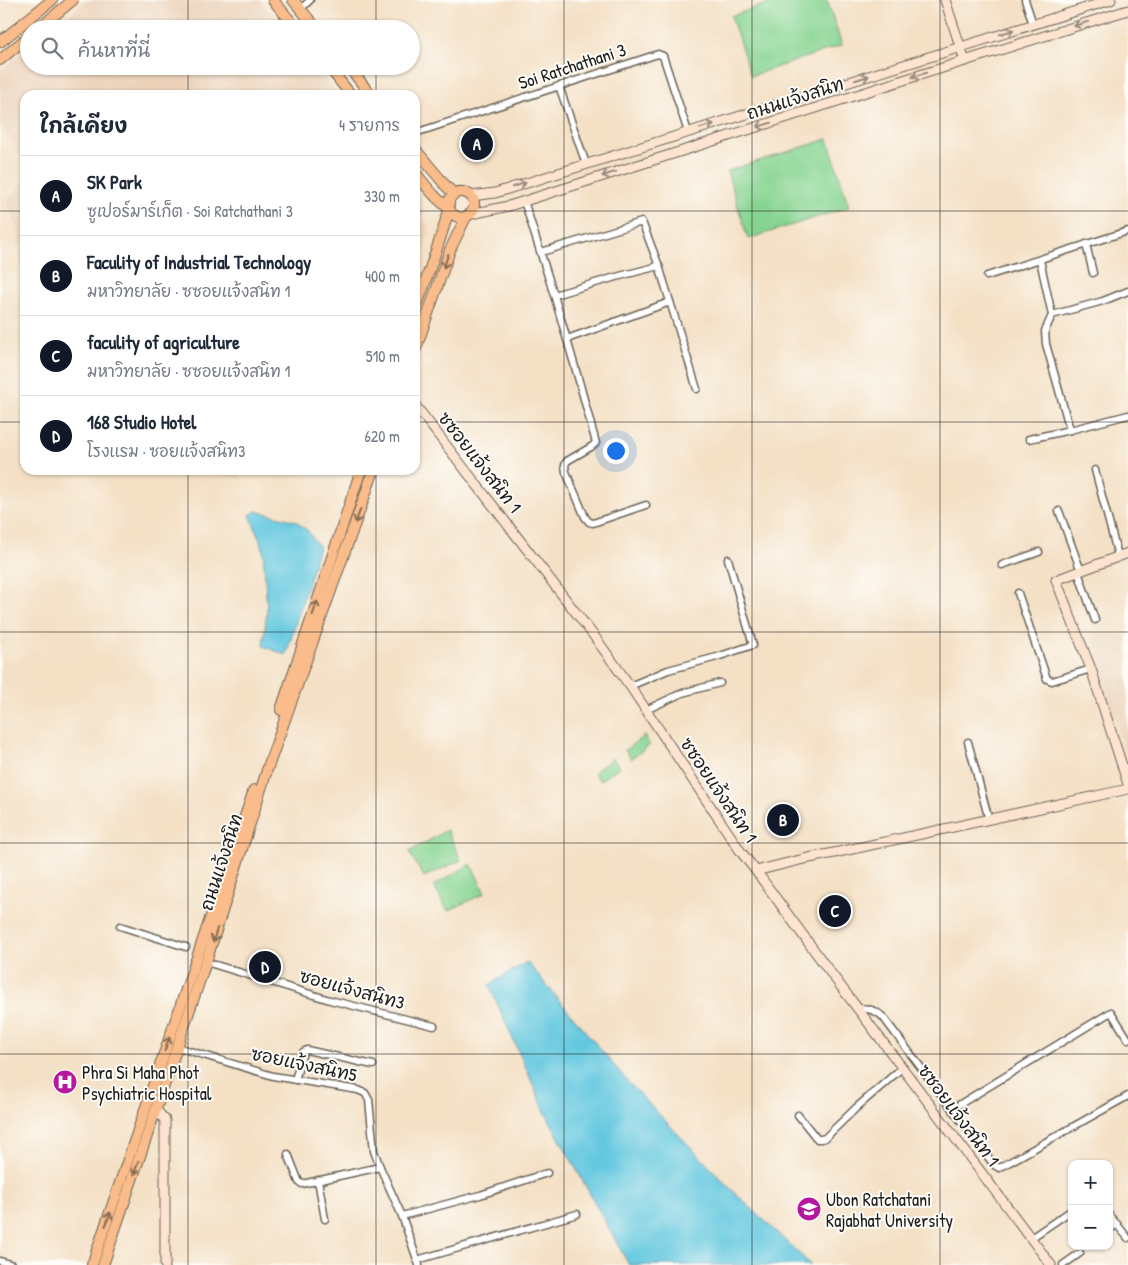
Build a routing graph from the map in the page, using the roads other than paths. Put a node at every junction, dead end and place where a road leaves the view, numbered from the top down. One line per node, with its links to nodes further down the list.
1 (52, 0): 11 (main road)
2 (73, 0): 12 (main road)
3 (274, 0): 13 (main road)
4 (294, 0): 9 (main road)
5 (310, 0): 9 (street)
6 (945, 0): 19 (street)
7 (1025, 0): 15 (street)
8 (1111, 0): 15 (street, ถนนแจ้งสนิท)
9 (301, 9): 14 (main road)
10 (1128, 10): 21 (street, ถนนแจ้งสนิท, one-way to 21)
11 (27, 20)
12 (49, 20)
13 (290, 20)
14 (310, 20)
15 (1033, 24): 19 (street, ถนนแจ้งสนิท, one-way to 15)
16 (20, 26): 17 (main road)
17 (0, 42)
18 (20, 43): 20 (main road)
19 (960, 47): 21 (street); 28 (street, ถนนแจ้งสนิท, one-way to 19)
20 (0, 60)
21 (965, 61): 31 (street, ถนนแจ้งสนิท, one-way to 31)
22 (335, 75): 25 (main road)
23 (355, 75): 26 (main road)
24 (559, 86): 27 (street, Soi Ratchathani 3); 28 (street, Soi Ratchathani 3); 32 (street)
25 (347, 90)
26 (367, 90)
27 (420, 131)
28 (688, 132): 29 (street, ถนนแจ้งสนิท)
29 (658, 142): 31 (street); 32 (street, ถนนแจ้งสนิท)
30 (420, 155): 34 (main road)
31 (663, 157): 36 (street, ถนนแจ้งสนิท, one-way to 36)
32 (586, 164): 35 (street, ถนนแจ้งสนิท, one-way to 32)
33 (420, 178): 37 (main road)
34 (454, 194): 35 (main road); 37 (main road)
35 (471, 196): 38 (main road)
36 (524, 201): 38 (street, ถนนแจ้งสนิท); 41 (street)
37 (449, 209): 38 (main road); 48 (main road)
38 (469, 216): 51 (main road, one-way to 51)
39 (1128, 231): 40 (street)
40 (1086, 244): 42 (street); 44 (street)
41 (541, 252): 43 (street); 47 (street)
42 (1040, 260): 45 (street); 50 (street)
43 (658, 266): 47 (street); 49 (street)
44 (1093, 273)
45 (987, 276)
46 (1128, 291): 50 (street)
47 (554, 295): 52 (street)
48 (420, 296)
49 (670, 302): 52 (street); 53 (street)
50 (1052, 315): 56 (street)
51 (420, 337)
52 (568, 339): 61 (street)
53 (697, 389)
54 (420, 411): 73 (street, ซซอยแจ้งสนิท 1)
55 (1128, 415): 56 (street)
56 (1070, 430): 57 (street)
57 (1029, 439)
58 (1095, 470): 65 (street)
59 (359, 475): 111 (main road, ถนนแจ้งสนิท, one-way to 59)
60 (372, 475): 82 (main road, ถนนแจ้งสนิท, one-way to 82)
61 (646, 505)
62 (1059, 511): 68 (street)
63 (1039, 552): 67 (street)
64 (1128, 553): 65 (street)
65 (1118, 556): 68 (street)
66 (728, 559): 73 (street)
67 (1002, 565)
68 (1080, 572): 70 (street); 71 (street)
69 (1018, 593): 71 (street)
70 (1095, 620)
71 (1091, 669): 76 (street)
72 (720, 683): 74 (street)
73 (630, 686): 74 (street, ซซอยแจ้งสนิท 1)
74 (646, 710): 79 (street, ซซอยแจ้งสนิท 1)
75 (968, 742): 78 (street)
76 (1128, 784)
77 (1128, 789): 78 (street)
78 (989, 820): 79 (street)
79 (756, 871): 83 (street, ซซอยแจ้งสนิท 1)
80 (120, 926): 81 (street)
81 (186, 947)
82 (206, 962): 84 (street, ซอยแจ้งสนิท3); 86 (main road, ถนนแจ้งสนิท)
83 (858, 1008): 88 (street, ซซอยแจ้งสนิท 1); 91 (street)
84 (434, 1026)
85 (1128, 1039): 91 (street)
86 (177, 1047): 89 (street, ซอยแจ้งสนิท5); 92 (main road, ถนนแจ้งสนิท)
87 (373, 1065): 89 (street)
88 (903, 1067): 93 (street); 105 (street, ซซอยแจ้งสนิท 1)
89 (295, 1080): 95 (street, ซอยแจ้งสนิท5)
90 (1128, 1096): 91 (street)
91 (952, 1109)
92 (156, 1110): 112 (main road, ถนนแจ้งสนิท, one-way to 112); 113 (street)
93 (798, 1115)
94 (288, 1154): 97 (street)
95 (380, 1167): 97 (street); 100 (street, ซอยแจ้งสนิท5)
96 (546, 1173): 100 (street)
97 (318, 1180): 101 (street)
98 (1068, 1213): 105 (street)
99 (577, 1214): 109 (street)
100 (402, 1216): 109 (street, ซอยแจ้งสนิท5)
101 (325, 1219)
102 (1113, 1220): 103 (street)
103 (1116, 1224): 104 (street); 106 (street)
104 (1113, 1227)
105 (1031, 1238): 114 (street, ซซอยแจ้งสนิท 1)
106 (1128, 1238)
107 (1080, 1253): 115 (street)
108 (0, 1261): 110 (street)
109 (418, 1263)
110 (12, 1265)
111 (92, 1265)
112 (102, 1265)
113 (165, 1265)
114 (1051, 1265)
115 (1063, 1265)

